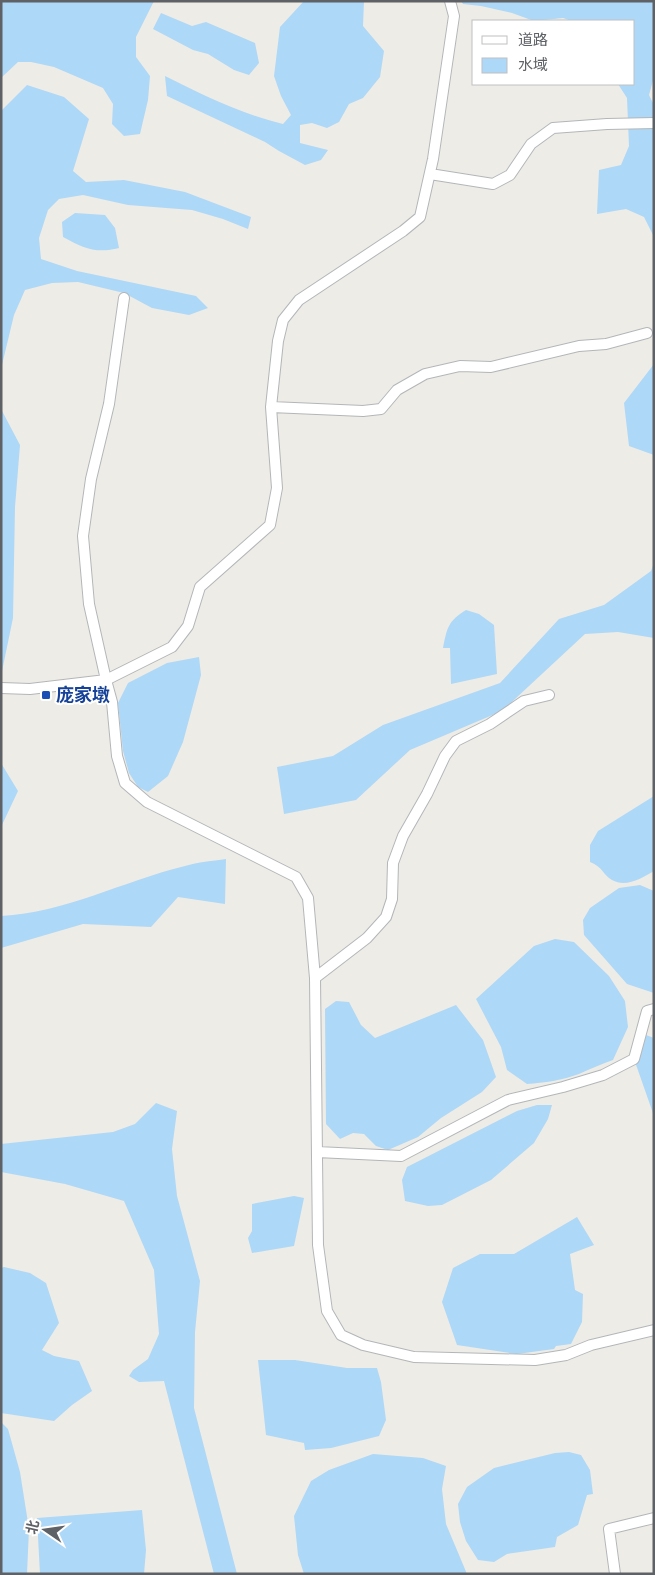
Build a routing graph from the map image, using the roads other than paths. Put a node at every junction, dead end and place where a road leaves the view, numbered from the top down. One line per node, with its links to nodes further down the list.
1 (450, 1): 3 (street)
2 (654, 124): 3 (street)
3 (430, 174): 6 (street)
4 (124, 298): 7 (street)
5 (647, 333): 6 (street)
6 (271, 407): 7 (street)
7 (106, 680): 8 (street); 10 (street)
8 (1, 688)
9 (549, 695): 10 (street)
10 (315, 978): 12 (street)
11 (654, 1009): 12 (street)
12 (317, 1152): 13 (street)
13 (654, 1330)
14 (654, 1518): 15 (street)
15 (615, 1574)

